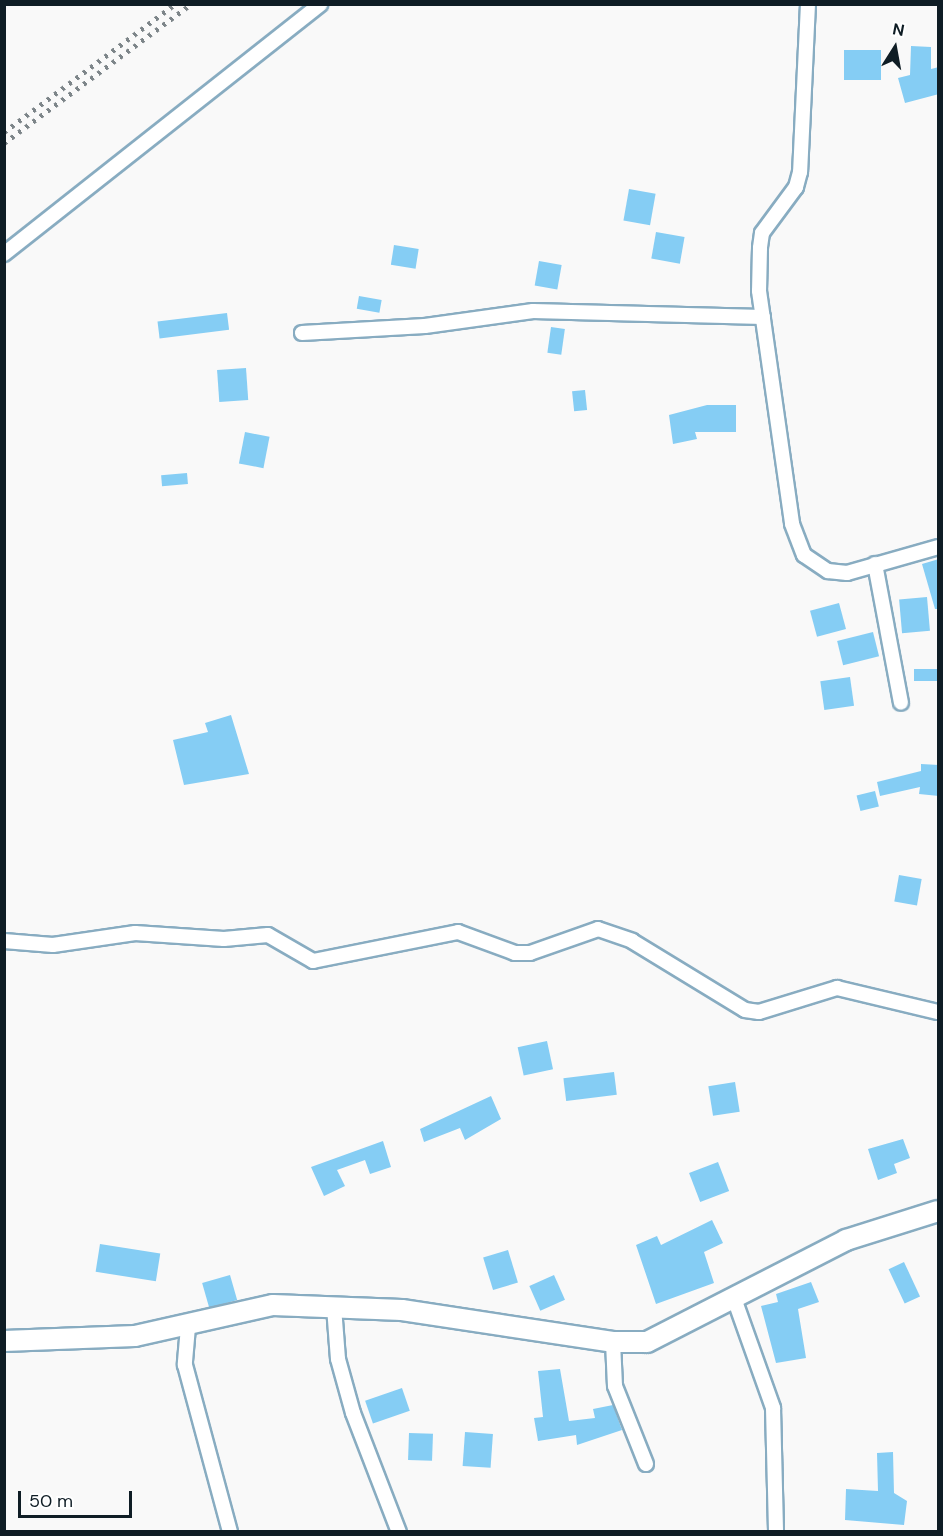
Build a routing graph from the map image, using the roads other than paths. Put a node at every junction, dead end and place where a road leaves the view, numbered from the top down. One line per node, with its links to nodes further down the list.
1 (320, 4): 3 (street)
2 (808, 4): 4 (street)
3 (4, 254)
4 (763, 317): 5 (street); 7 (street)
5 (302, 333)
6 (939, 547): 7 (street)
7 (875, 564): 8 (street)
8 (901, 703)
9 (4, 941): 10 (street)
10 (939, 1012)
11 (939, 1212): 12 (street)
12 (735, 1301): 16 (street); 20 (street)
13 (334, 1307): 14 (street); 16 (street); 19 (street)
14 (188, 1327): 15 (street); 18 (street)
15 (4, 1341)
16 (612, 1342): 17 (street)
17 (646, 1464)
18 (230, 1532)
19 (399, 1532)
20 (776, 1532)

